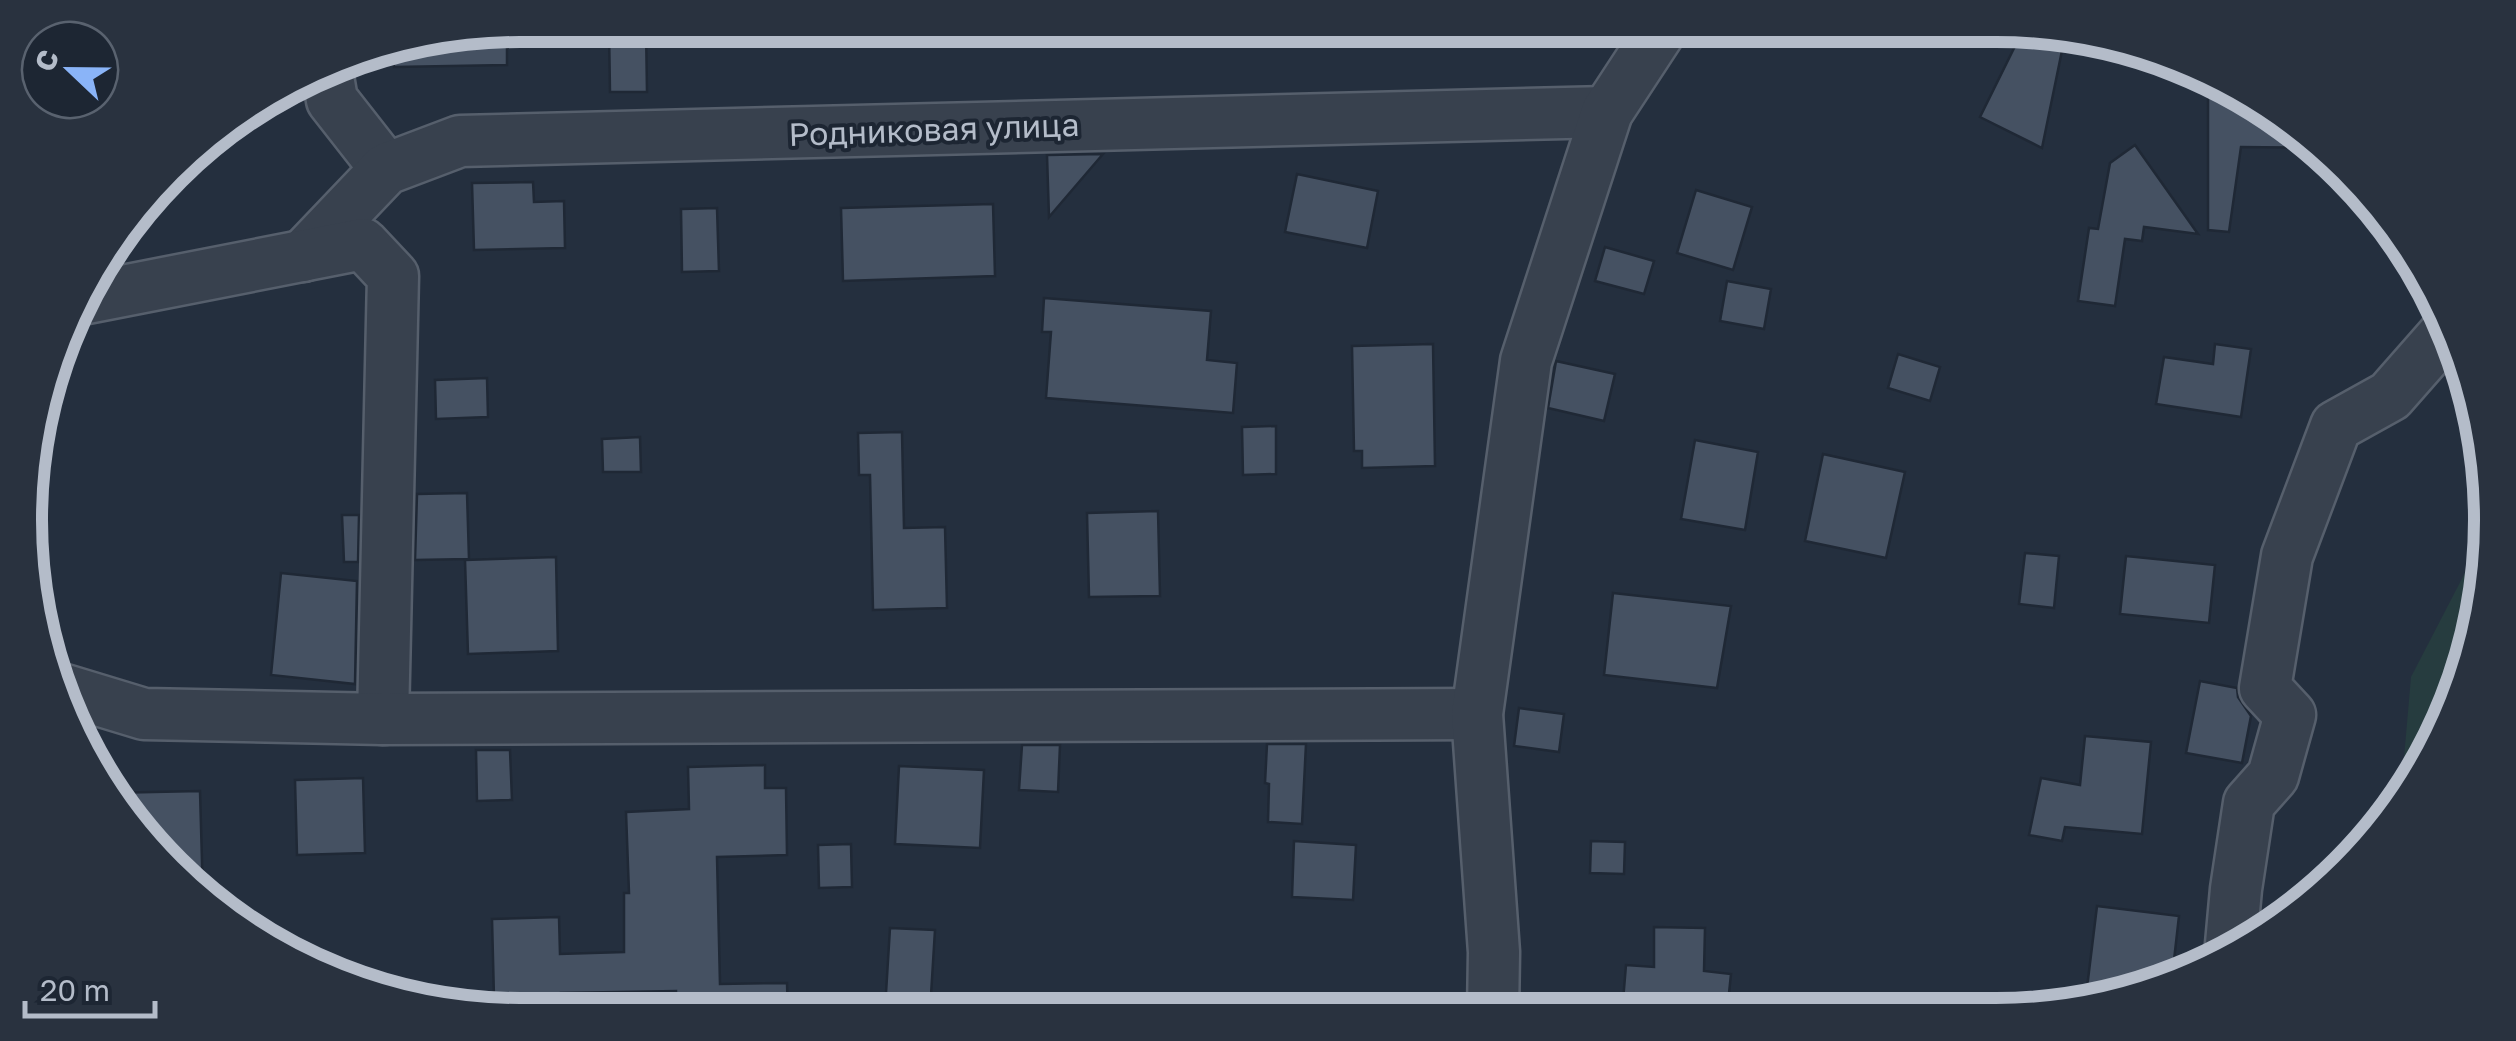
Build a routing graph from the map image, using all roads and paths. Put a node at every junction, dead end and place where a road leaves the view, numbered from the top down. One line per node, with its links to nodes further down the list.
1 (1653, 42): 3 (street)
2 (329, 83): 4 (street)
3 (1606, 112): 4 (street, Родниковая улица); 9 (street)
4 (386, 169): 5 (street, Родниковая улица)
5 (303, 256): 6 (street); 10 (street)
6 (99, 296)
7 (2438, 341): 11 (street)
8 (75, 693): 10 (street)
9 (1478, 714): 10 (street); 12 (street)
10 (383, 718)
11 (2232, 935)
12 (1493, 998)

